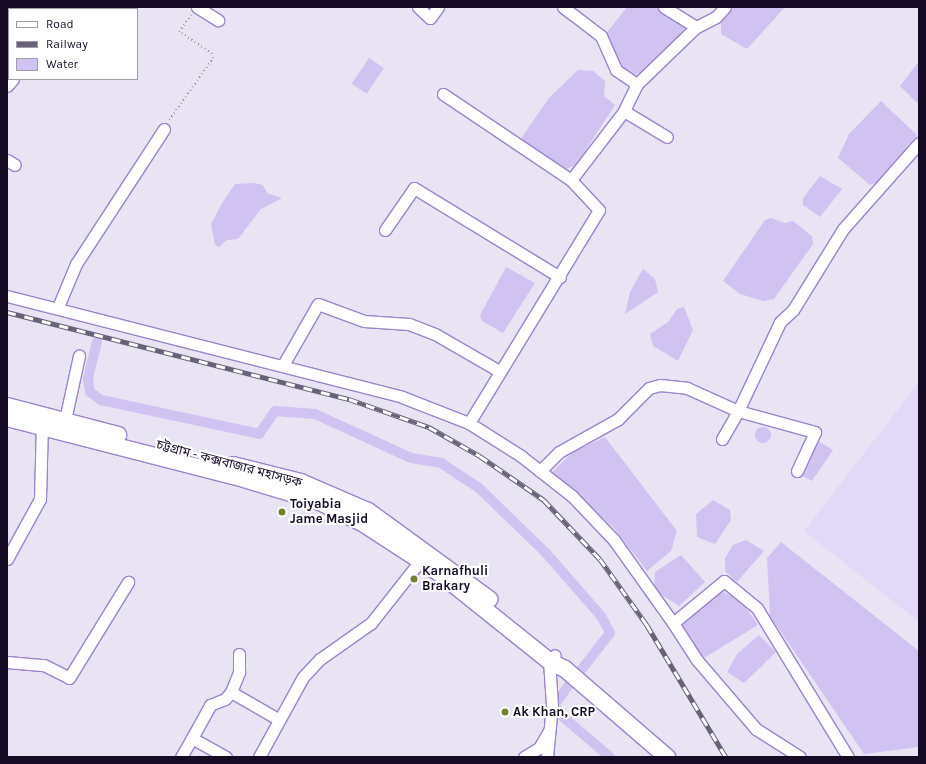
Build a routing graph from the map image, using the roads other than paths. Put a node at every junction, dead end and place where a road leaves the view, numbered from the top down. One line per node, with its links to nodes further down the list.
1 (418, 7): 2 (street)
2 (438, 7)
3 (562, 7): 9 (street)
4 (664, 7): 8 (street)
5 (725, 7): 8 (street)
6 (194, 10): 7 (street)
7 (218, 20)
8 (696, 27): 9 (street)
9 (637, 84): 11 (street)
10 (443, 94): 15 (street)
11 (624, 111): 13 (street); 15 (street)
12 (164, 129): 19 (street)
13 (667, 137)
14 (919, 143): 24 (street)
15 (571, 180): 17 (street)
16 (385, 230): 17 (street)
17 (560, 277): 22 (street)
18 (7, 296): 19 (street)
19 (58, 307): 21 (street)
20 (78, 356): 27 (street)
21 (283, 365): 22 (street); 28 (street)
22 (499, 371): 28 (street)
23 (7, 406): 26 (highway, চট্টগ্রাম - কক্সবাজার মহাসড়ক)
24 (738, 411): 29 (street); 30 (street); 31 (street)
25 (7, 418): 26 (highway, চট্টগ্রাম - কক্সবাজার মহাসড়ক)
26 (42, 420): 27 (highway, চট্টগ্রাম - কক্সবাজার মহাসড়ক); 32 (highway, চট্টগ্রাম - কক্সবাজার মহাসড়ক); 33 (street)
27 (65, 420): 32 (highway, চট্টগ্রাম - কক্সবাজার মহাসড়ক)
28 (469, 422): 31 (street)
29 (722, 439)
30 (797, 470)
31 (540, 471): 35 (street)
32 (423, 556): 37 (highway, চট্টগ্রাম - কক্সবাজার মহাসড়ক); 40 (street)
33 (7, 559)
34 (128, 582): 38 (street)
35 (673, 623): 49 (street); 50 (street)
36 (240, 654): 39 (street)
37 (552, 658): 41 (street); 48 (highway, চট্টগ্রাম - কক্সবাজার মহাসড়ক)
38 (7, 662)
39 (231, 692): 40 (street); 42 (street)
40 (278, 719): 45 (street)
41 (550, 728): 46 (street); 47 (street)
42 (192, 738): 43 (street); 44 (street)
43 (181, 757)
44 (226, 757)
45 (259, 757)
46 (524, 757)
47 (547, 757)
48 (667, 757)
49 (800, 757)
50 (848, 757)

